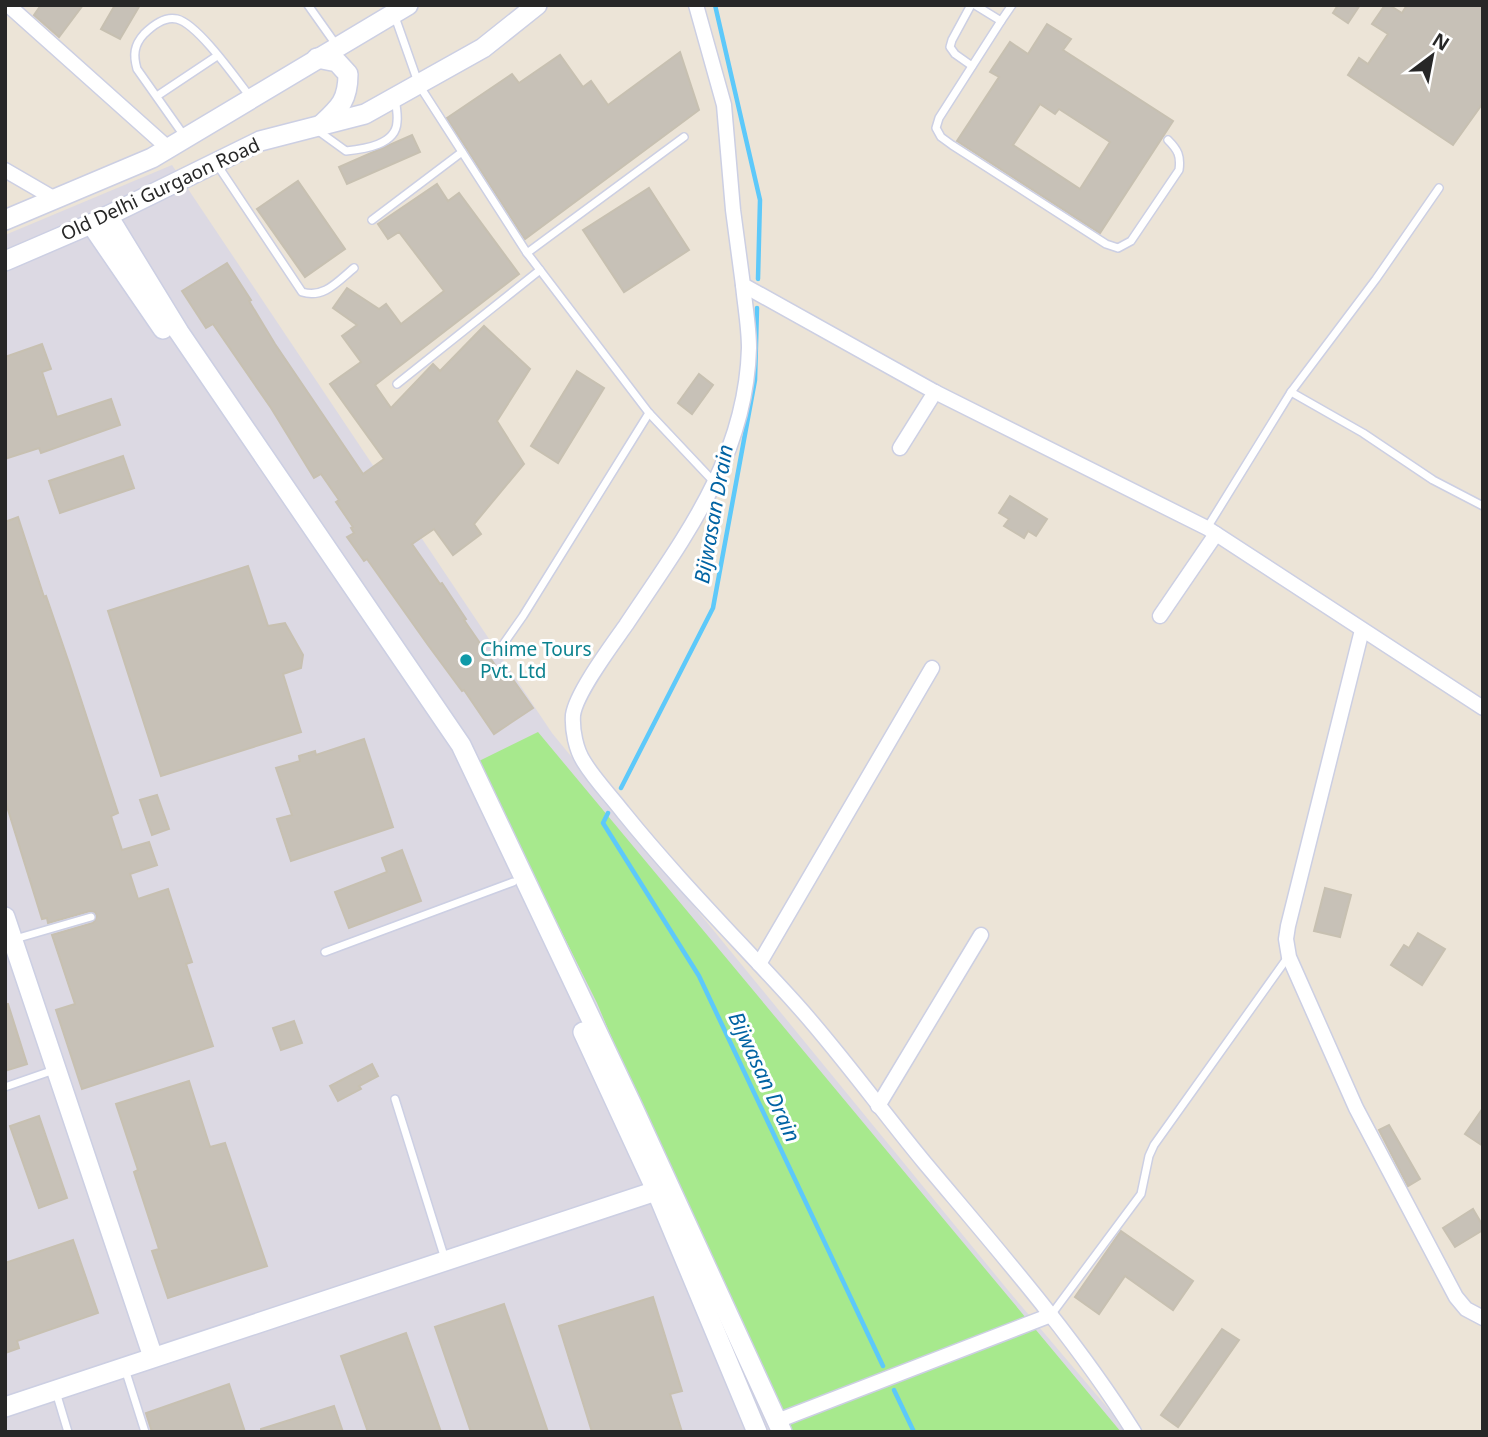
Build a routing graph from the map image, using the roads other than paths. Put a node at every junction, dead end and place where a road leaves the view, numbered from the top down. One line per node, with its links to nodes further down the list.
1 (8, 5): 21 (street)
2 (308, 5): 9 (lane)
3 (537, 5): 13 (street, Old Delhi Gurgaon Road)
4 (696, 5): 34 (street)
5 (973, 5): 8 (lane); 12 (lane)
6 (1012, 5): 8 (lane)
7 (401, 9): 9 (street, Old Delhi Gurgaon Road); 13 (lane)
8 (1001, 21): 12 (lane)
9 (337, 46): 11 (street, Old Delhi Gurgaon Road)
10 (217, 56): 14 (lane); 14 (lane); 15 (lane)
11 (317, 58): 15 (street, Old Delhi Gurgaon Road); 17 (street)
12 (972, 66): 20 (lane)
13 (419, 85): 16 (street, Old Delhi Gurgaon Road); 22 (lane)
14 (157, 96): 18 (lane)
15 (251, 98): 18 (street, Old Delhi Gurgaon Road)
16 (395, 98): 17 (street, Old Delhi Gurgaon Road); 17 (lane)
17 (317, 126): 23 (street, Old Delhi Gurgaon Road)
18 (186, 137): 21 (street, Old Delhi Gurgaon Road)
19 (684, 137): 30 (lane)
20 (1168, 140)
21 (168, 148): 26 (street, Old Delhi Gurgaon Road)
22 (462, 152): 29 (lane); 30 (lane)
23 (215, 163): 28 (street, Old Delhi Gurgaon Road); 32 (lane)
24 (5, 170): 26 (street)
25 (1439, 188): 37 (lane)
26 (55, 199): 27 (street, Old Delhi Gurgaon Road)
27 (5, 220)
28 (100, 220): 31 (street, Old Delhi Gurgaon Road); 48 (street); 60 (street)
29 (372, 220)
30 (527, 253): 33 (lane)
31 (5, 261)
32 (354, 268)
33 (540, 270): 35 (lane); 38 (lane)
34 (743, 285): 36 (street); 40 (street)
35 (397, 384)
36 (935, 391): 39 (street); 42 (street)
37 (1291, 392): 41 (lane); 42 (lane)
38 (649, 413): 40 (lane); 45 (lane)
39 (900, 448)
40 (716, 484): 55 (street)
41 (1483, 506)
42 (1212, 531): 43 (street); 44 (street)
43 (1160, 616)
44 (1362, 630): 47 (street); 54 (street)
45 (502, 646)
46 (932, 668): 55 (street)
47 (1483, 708)
48 (513, 882): 53 (lane); 60 (street)
49 (5, 917): 52 (street)
50 (91, 917): 52 (lane)
51 (981, 934): 59 (street)
52 (13, 940): 56 (street)
53 (325, 952)
54 (1289, 957): 62 (street); 63 (lane)
55 (759, 964): 59 (street)
56 (56, 1070): 57 (lane); 64 (street)
57 (5, 1087)
58 (395, 1099): 61 (lane)
59 (878, 1106): 63 (street)
60 (662, 1188): 61 (street); 68 (street); 69 (street)
61 (445, 1260): 64 (street)
62 (1481, 1314)
63 (1051, 1315): 68 (street); 72 (street)
64 (153, 1357): 65 (street)
65 (124, 1367): 66 (street); 71 (lane)
66 (56, 1390): 67 (street); 70 (lane)
67 (5, 1407)
68 (779, 1426)
69 (753, 1431)
70 (68, 1432)
71 (145, 1432)
72 (1134, 1432)

